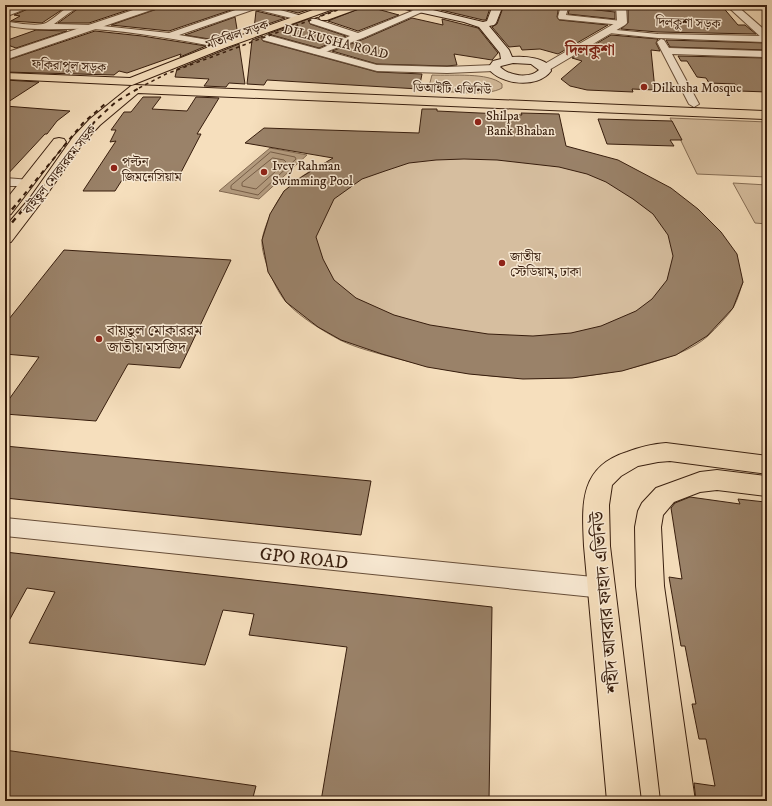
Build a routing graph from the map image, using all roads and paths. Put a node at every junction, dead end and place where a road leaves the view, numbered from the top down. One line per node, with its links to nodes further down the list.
1 (31, 5): 14 (street)
2 (78, 5): 20 (street)
3 (157, 5): 21 (street)
4 (254, 5): 15 (street); 23 (street)
5 (336, 5): 15 (main road, মতিঝিল সড়ক)
6 (360, 5): 17 (main road, মতিঝিল সড়ক)
7 (399, 5): 12 (street)
8 (498, 5): 16 (street)
9 (565, 5): 18 (street)
10 (573, 5): 13 (street)
11 (731, 5): 27 (street, দিলকুশা সড়ক)
12 (428, 7): 16 (street); 16 (street); 24 (street)
13 (621, 7): 18 (street)
14 (5, 15)
15 (299, 18): 28 (main road, মতিঝিল সড়ক)
16 (489, 21): 33 (street); 34 (street)
17 (313, 22): 24 (street); 26 (main road, মতিঝিল সড়ক)
18 (622, 22): 22 (street)
19 (5, 23): 20 (street)
20 (47, 26): 21 (street)
21 (93, 26): 23 (street); 32 (street)
22 (609, 31): 25 (street, দিলকুশা সড়ক); 36 (street)
23 (168, 35): 28 (street)
24 (360, 36): 30 (street)
25 (658, 36): 27 (street, দিলকুশা সড়ক); 29 (street)
26 (267, 38): 30 (street, DILKUSHA ROAD); 40 (main road, মতিঝিল সড়ক)
27 (767, 38)
28 (223, 45): 40 (main road, মতিঝিল সড়ক)
29 (666, 51): 31 (street); 43 (street)
30 (317, 52): 35 (street, DILKUSHA ROAD)
31 (767, 54)
32 (5, 57)
33 (507, 60): 34 (street); 35 (street)
34 (519, 60): 36 (street)
35 (494, 68): 38 (street)
36 (545, 68): 38 (street)
37 (5, 76): 40 (main road, ফকিরাপুল সড়ক)
38 (525, 78): 41 (street)
39 (5, 83): 40 (main road, ফকিরাপুল সড়ক)
40 (134, 85): 41 (main road, ডিআইটি এভিনিউ); 47 (main road, বাইতুল মোকাররম সড়ক); 49 (main road, বাইতুল মোকাররম সড়ক)
41 (530, 98): 42 (main road, ডিআইটি এভিনিউ)
42 (565, 102): 43 (main road, ডিআইটি এভিনিউ); 45 (main road, ডিআইটি এভিনিউ)
43 (694, 104): 44 (main road, ডিআইটি এভিনিউ)
44 (767, 106)
45 (767, 115)
46 (5, 182): 47 (street)
47 (27, 183): 48 (main road, বাইতুল মোকাররম সড়ক)
48 (5, 210)
49 (5, 238)
50 (767, 465): 53 (main road, শহীদ আবরার ফাহাদ এভিনিউ)
51 (767, 486): 55 (main road)
52 (5, 527): 53 (street, GPO ROAD)
53 (603, 588): 54 (main road, শহীদ আবরার ফাহাদ এভিনিউ)
54 (624, 801)
55 (678, 801)

